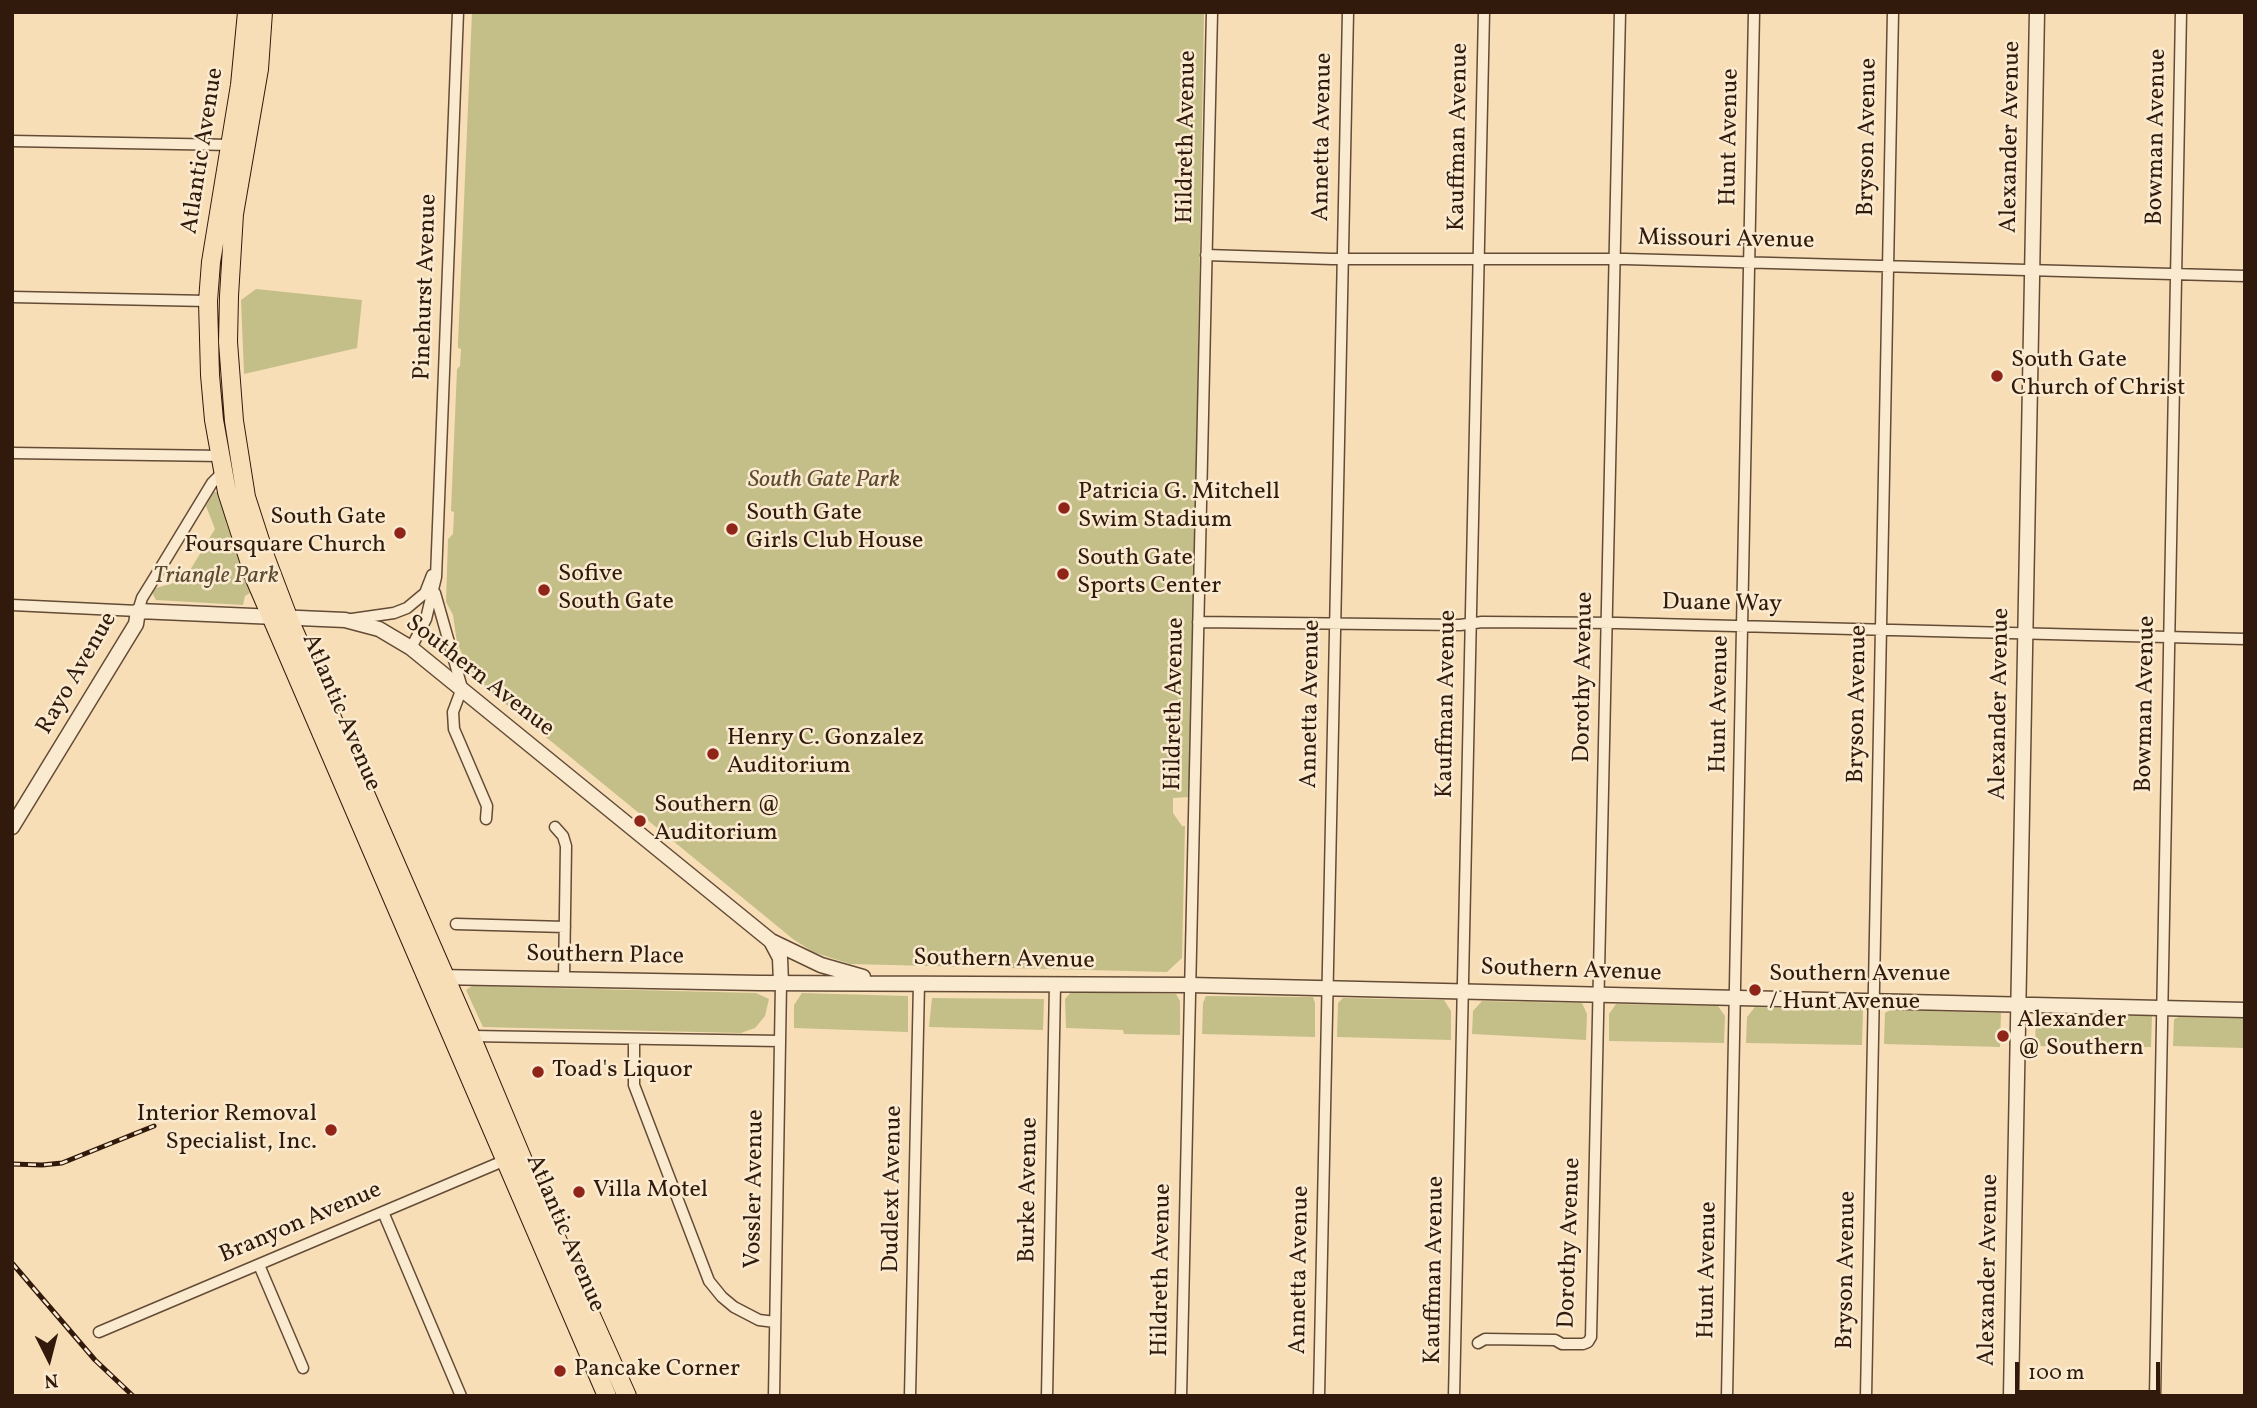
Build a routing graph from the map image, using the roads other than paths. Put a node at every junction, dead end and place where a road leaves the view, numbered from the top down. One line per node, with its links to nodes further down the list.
1 (247, 12): 13 (main road, Atlantic Avenue)
2 (263, 12): 13 (main road, Atlantic Avenue)
3 (458, 12): 28 (street, Pinehurst Avenue)
4 (1212, 12): 14 (street, Hildreth Avenue)
5 (1348, 12): 15 (street, Annetta Avenue)
6 (1484, 12): 16 (street, Kauffman Avenue)
7 (1620, 12): 17 (street, Dorothy Avenue)
8 (1754, 12): 18 (street, Hunt Avenue)
9 (1893, 12): 19 (street, Bryson Avenue)
10 (2037, 12): 20 (street, Alexander Avenue)
11 (2181, 12): 21 (street, Bowman Avenue)
12 (12, 141): 13 (street)
13 (238, 146): 24 (main road, Atlantic Avenue); 26 (main road, Atlantic Avenue)
14 (1206, 255): 15 (street, Missouri Avenue); 34 (street, Hildreth Avenue)
15 (1343, 258): 16 (street, Missouri Avenue); 35 (street, Annetta Avenue)
16 (1478, 259): 17 (street, Missouri Avenue); 36 (street, Kauffman Avenue)
17 (1614, 260): 18 (street, Missouri Avenue); 37 (street, Dorothy Avenue)
18 (1749, 262): 19 (street, Missouri Avenue); 38 (street, Hunt Avenue)
19 (1888, 266): 20 (street, Missouri Avenue); 39 (street, Bryson Avenue)
20 (2032, 269): 21 (street, Missouri Avenue); 40 (street, Alexander Avenue)
21 (2176, 274): 22 (street, Missouri Avenue); 41 (street, Bowman Avenue)
22 (2245, 275)
23 (12, 297): 24 (street)
24 (208, 300): 27 (main road, Atlantic Avenue)
25 (12, 453): 27 (street)
26 (239, 456): 27 (street); 32 (main road, Atlantic Avenue)
27 (222, 464): 31 (street, Rayo Avenue); 32 (main road, Atlantic Avenue)
28 (437, 563): 29 (street, Pinehurst Avenue); 33 (street, Pinehurst Avenue)
29 (435, 590): 43 (street, Pinehurst Avenue); 44 (street, Pinehurst Avenue)
30 (12, 605): 31 (street, Southern Avenue)
31 (138, 611): 32 (street, Southern Avenue); 46 (street, Rayo Avenue)
32 (280, 617): 33 (street, Southern Avenue); 51 (main road, Atlantic Avenue)
33 (345, 620): 43 (street, Southern Avenue)
34 (1198, 622): 35 (street, Duane Way); 57 (street, Hildreth Avenue)
35 (1335, 623): 36 (street, Duane Way); 58 (street, Annetta Avenue)
36 (1471, 624): 37 (street, Duane Way); 59 (street, Kauffman Avenue)
37 (1607, 624): 38 (street, Duane Way); 60 (street, Dorothy Avenue)
38 (1744, 626): 39 (street, Duane Way); 61 (street, Hunt Avenue)
39 (1881, 630): 40 (street, Duane Way); 62 (street, Bryson Avenue)
40 (2025, 634): 41 (street, Duane Way); 63 (street, Alexander Avenue)
41 (2169, 637): 42 (street, Duane Way); 64 (street, Bowman Avenue)
42 (2245, 639)
43 (411, 648): 44 (street, Southern Avenue)
44 (462, 688): 45 (street); 50 (street, Southern Avenue)
45 (486, 819)
46 (12, 827)
47 (555, 827): 49 (street)
48 (456, 924): 49 (street)
49 (565, 927): 52 (street)
50 (771, 941): 53 (street); 54 (street, Southern Avenue)
51 (436, 977): 52 (street, Southern Place); 66 (main road, Atlantic Avenue); 69 (main road, Atlantic Avenue)
52 (564, 979): 53 (street, Southern Place)
53 (781, 983): 54 (street, Southern Avenue); 68 (street, Vossler Avenue)
54 (897, 983): 55 (street, Southern Avenue)
55 (919, 983): 56 (street, Southern Avenue); 80 (street, Dudlext Avenue)
56 (1055, 985): 57 (street, Southern Avenue); 81 (street, Burke Avenue)
57 (1190, 985): 58 (street, Southern Avenue); 82 (street, Hildreth Avenue)
58 (1328, 988): 59 (street, Southern Avenue); 83 (street, Annetta Avenue)
59 (1462, 991): 60 (street, Southern Avenue); 74 (street, Kauffman Avenue)
60 (1599, 996): 61 (street, Southern Avenue); 74 (street, Dorothy Avenue)
61 (1735, 999): 62 (street, Southern Avenue); 85 (street, Hunt Avenue)
62 (1874, 1002): 63 (street, Southern Avenue); 86 (street, Bryson Avenue)
63 (2018, 1004): 64 (street, Southern Avenue); 87 (street, Alexander Avenue)
64 (2162, 1007): 65 (street, Southern Avenue); 88 (street, Bowman Avenue)
65 (2245, 1010)
66 (471, 1036): 67 (street); 69 (main road, Atlantic Avenue)
67 (634, 1039): 68 (street); 72 (street)
68 (780, 1041): 72 (street, Vossler Avenue)
69 (513, 1157): 70 (street, Branyon Avenue); 77 (main road, Atlantic Avenue); 78 (main road, Atlantic Avenue)
70 (383, 1212): 71 (street, Branyon Avenue); 76 (street)
71 (259, 1265): 73 (street, Branyon Avenue); 75 (street)
72 (775, 1322): 79 (street, Vossler Avenue)
73 (99, 1332)
74 (1455, 1343): 84 (street, Kauffman Avenue)
75 (303, 1368)
76 (461, 1396)
77 (607, 1396)
78 (627, 1396)
79 (774, 1396)
80 (910, 1396)
81 (1047, 1396)
82 (1181, 1396)
83 (1319, 1396)
84 (1454, 1396)
85 (1727, 1396)
86 (1866, 1396)
87 (2011, 1396)
88 (2155, 1396)

